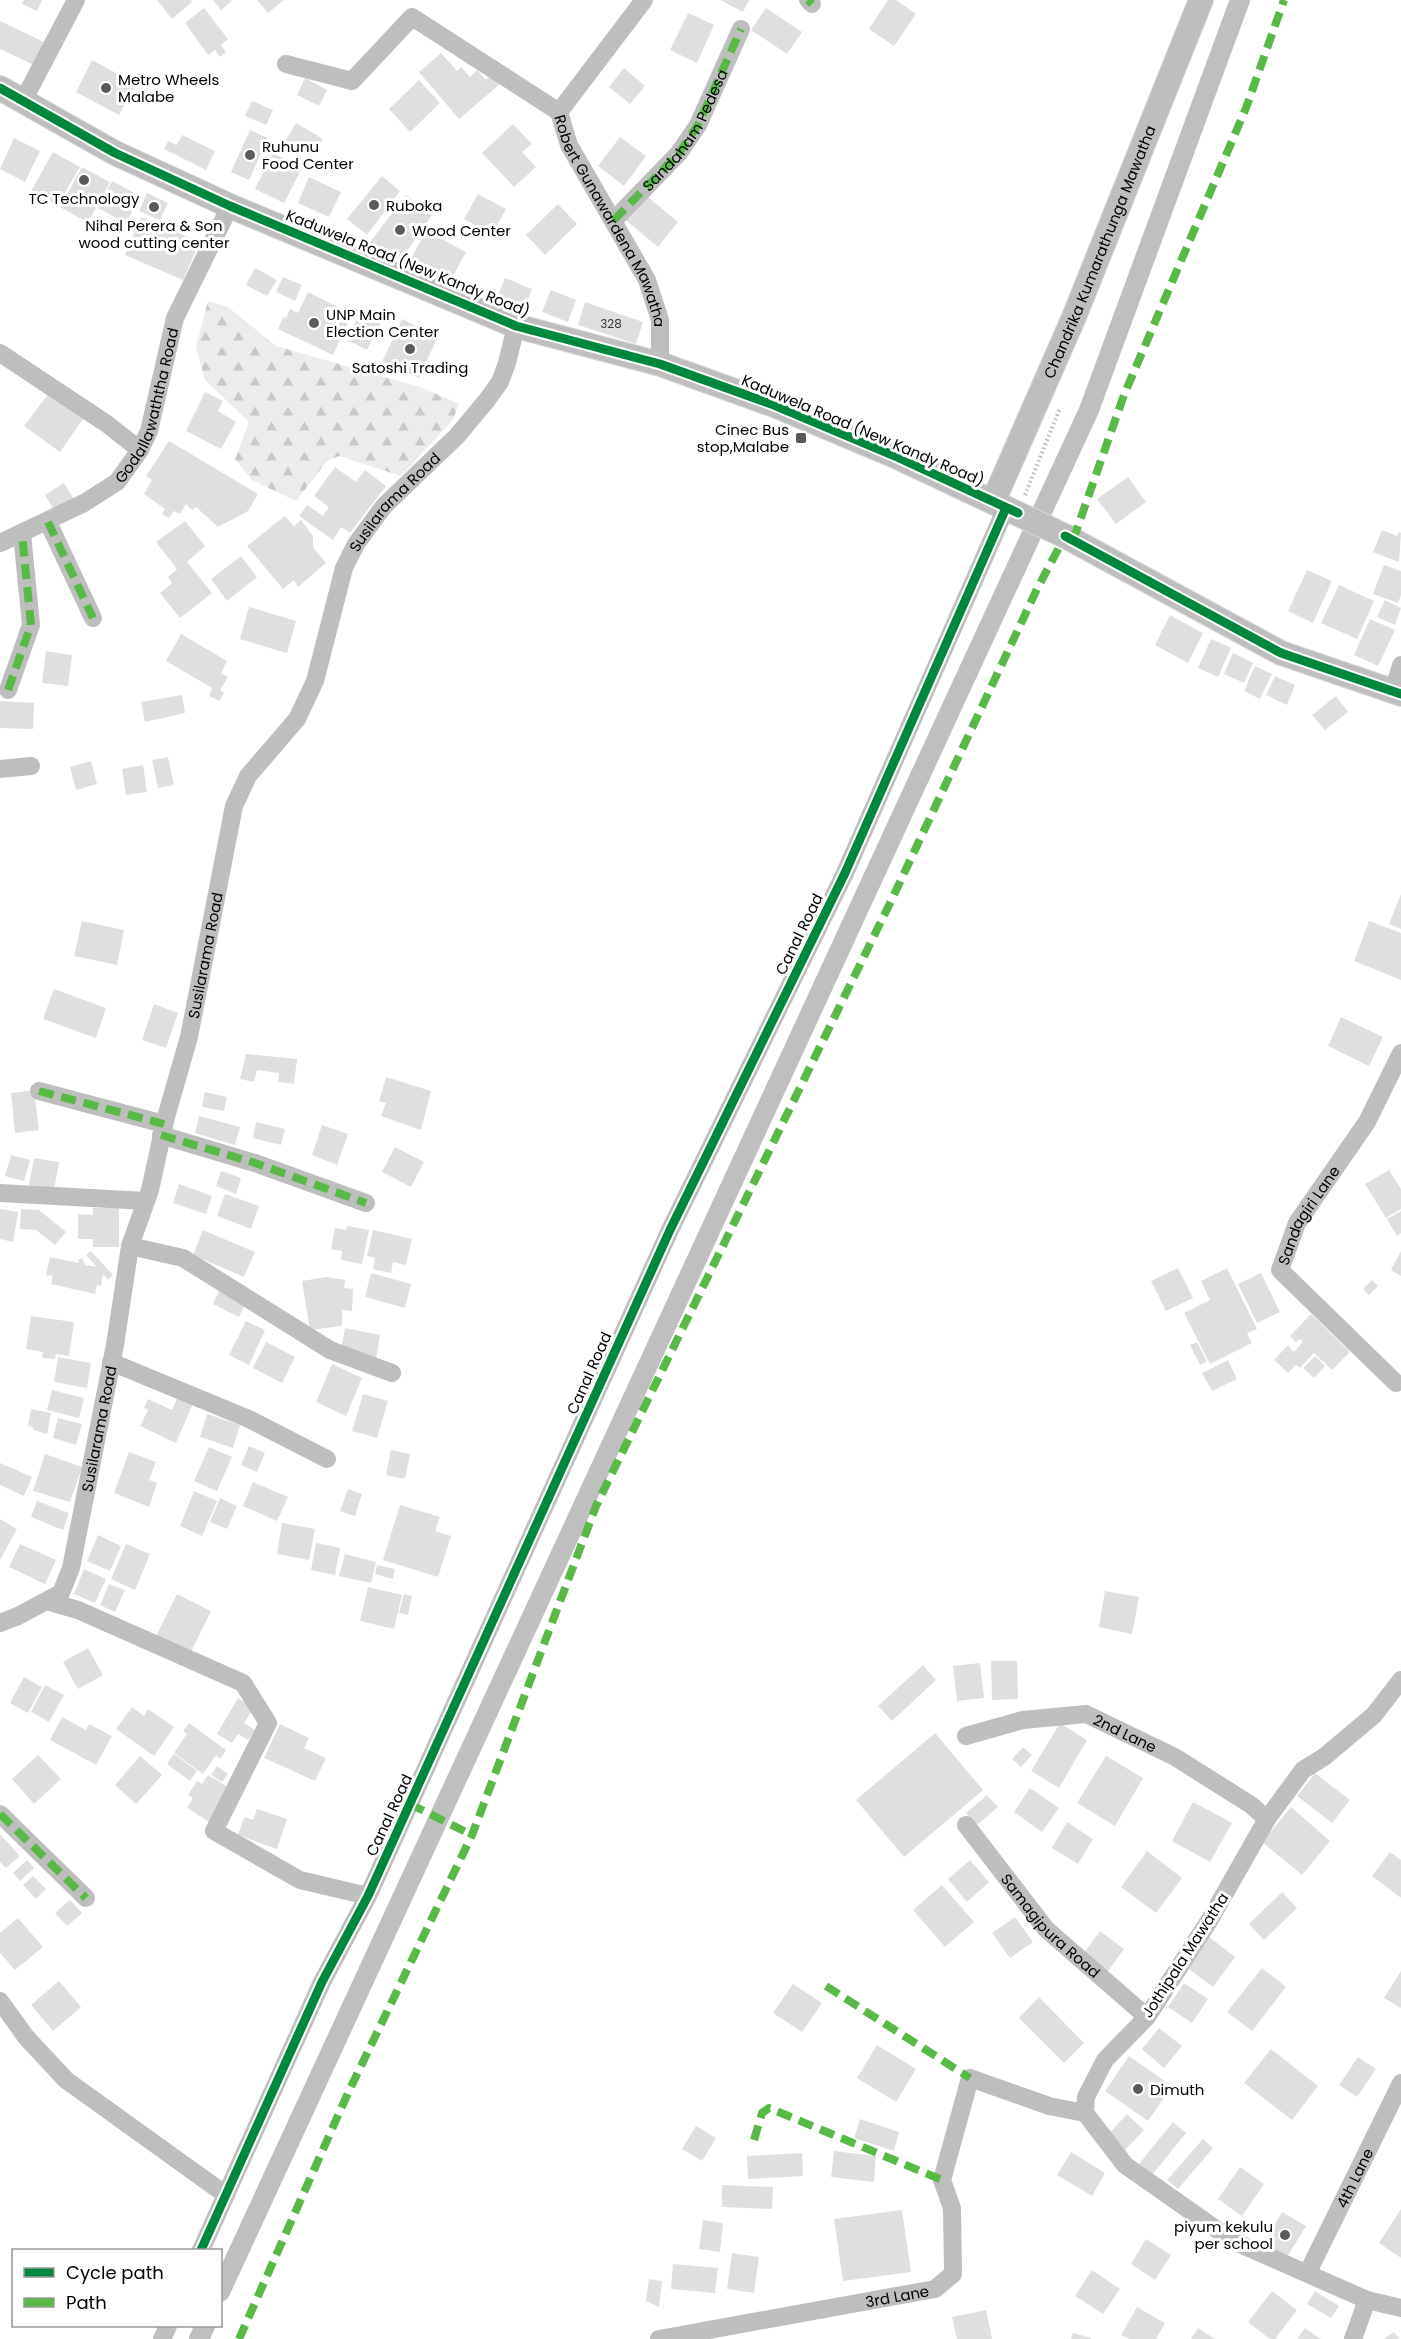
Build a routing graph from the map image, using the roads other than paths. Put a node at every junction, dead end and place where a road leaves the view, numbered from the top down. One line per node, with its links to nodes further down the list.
1 (76, 0): 7 (street)
2 (644, 0): 8 (street, Robert Gunawardena Mawatha)
3 (1201, 0): 15 (main road, Chandrika Kumarathunga Mawatha)
4 (741, 29): 10 (street, Sandaham Pedesa)
5 (286, 64): 8 (street)
6 (0, 88): 7 (main road, Kaduwela Road (New Kandy Road))
7 (23, 101): 9 (main road, Kaduwela Road (New Kandy Road))
8 (559, 111): 10 (street, Robert Gunawardena Mawatha)
9 (230, 206): 11 (main road, Kaduwela Road (New Kandy Road)); 14 (street, Godallawaththa Road)
10 (614, 220): 13 (street, Robert Gunawardena Mawatha)
11 (516, 326): 13 (main road, Kaduwela Road (New Kandy Road)); 27 (street, Susilarama Road)
12 (0, 353): 14 (street)
13 (660, 364): 15 (main road, Kaduwela Road (New Kandy Road))
14 (140, 450): 16 (street, Godallawaththa Road)
15 (1005, 507): 22 (main road, Kaduwela Road (New Kandy Road)); 43 (street, Canal Road)
16 (48, 522): 17 (street, Godallawaththa Road); 19 (street)
17 (22, 534): 18 (street, Godallawaththa Road); 21 (street)
18 (0, 543)
19 (93, 618)
20 (1401, 665): 22 (street)
21 (8, 690)
22 (1397, 693)
23 (31, 766): 24 (street)
24 (0, 769)
25 (1401, 1053): 34 (street, Sandagiri Lane)
26 (39, 1091): 27 (street)
27 (163, 1130): 29 (street, Susilarama Road); 30 (street)
28 (0, 1193): 29 (street)
29 (146, 1201): 31 (street, Susilarama Road)
30 (366, 1203)
31 (130, 1246): 32 (street, Susilarama Road); 33 (street)
32 (111, 1362): 35 (street); 36 (street, Susilarama Road)
33 (392, 1373)
34 (1396, 1383)
35 (327, 1459)
36 (48, 1601): 37 (street, Susilarama Road); 43 (street)
37 (0, 1623)
38 (1401, 1680): 41 (street, Jothipala Mawatha)
39 (966, 1736): 41 (street, 2nd Lane)
40 (0, 1814): 44 (street)
41 (1267, 1819): 46 (street, Jothipala Mawatha)
42 (966, 1825): 46 (street, Samagipura Road)
43 (368, 1896): 49 (street, Canal Road)
44 (86, 1898)
45 (0, 2001): 49 (street)
46 (1146, 2017): 48 (street, Jothipala Mawatha)
47 (1401, 2083): 51 (street, 4th Lane)
48 (1085, 2113): 51 (street); 54 (street, 3rd Lane)
49 (226, 2195): 50 (street, Canal Road)
50 (201, 2249)
51 (1308, 2272): 52 (street)
52 (1367, 2300): 53 (street); 55 (street)
53 (1401, 2308)
54 (659, 2339)
55 (1353, 2339)

